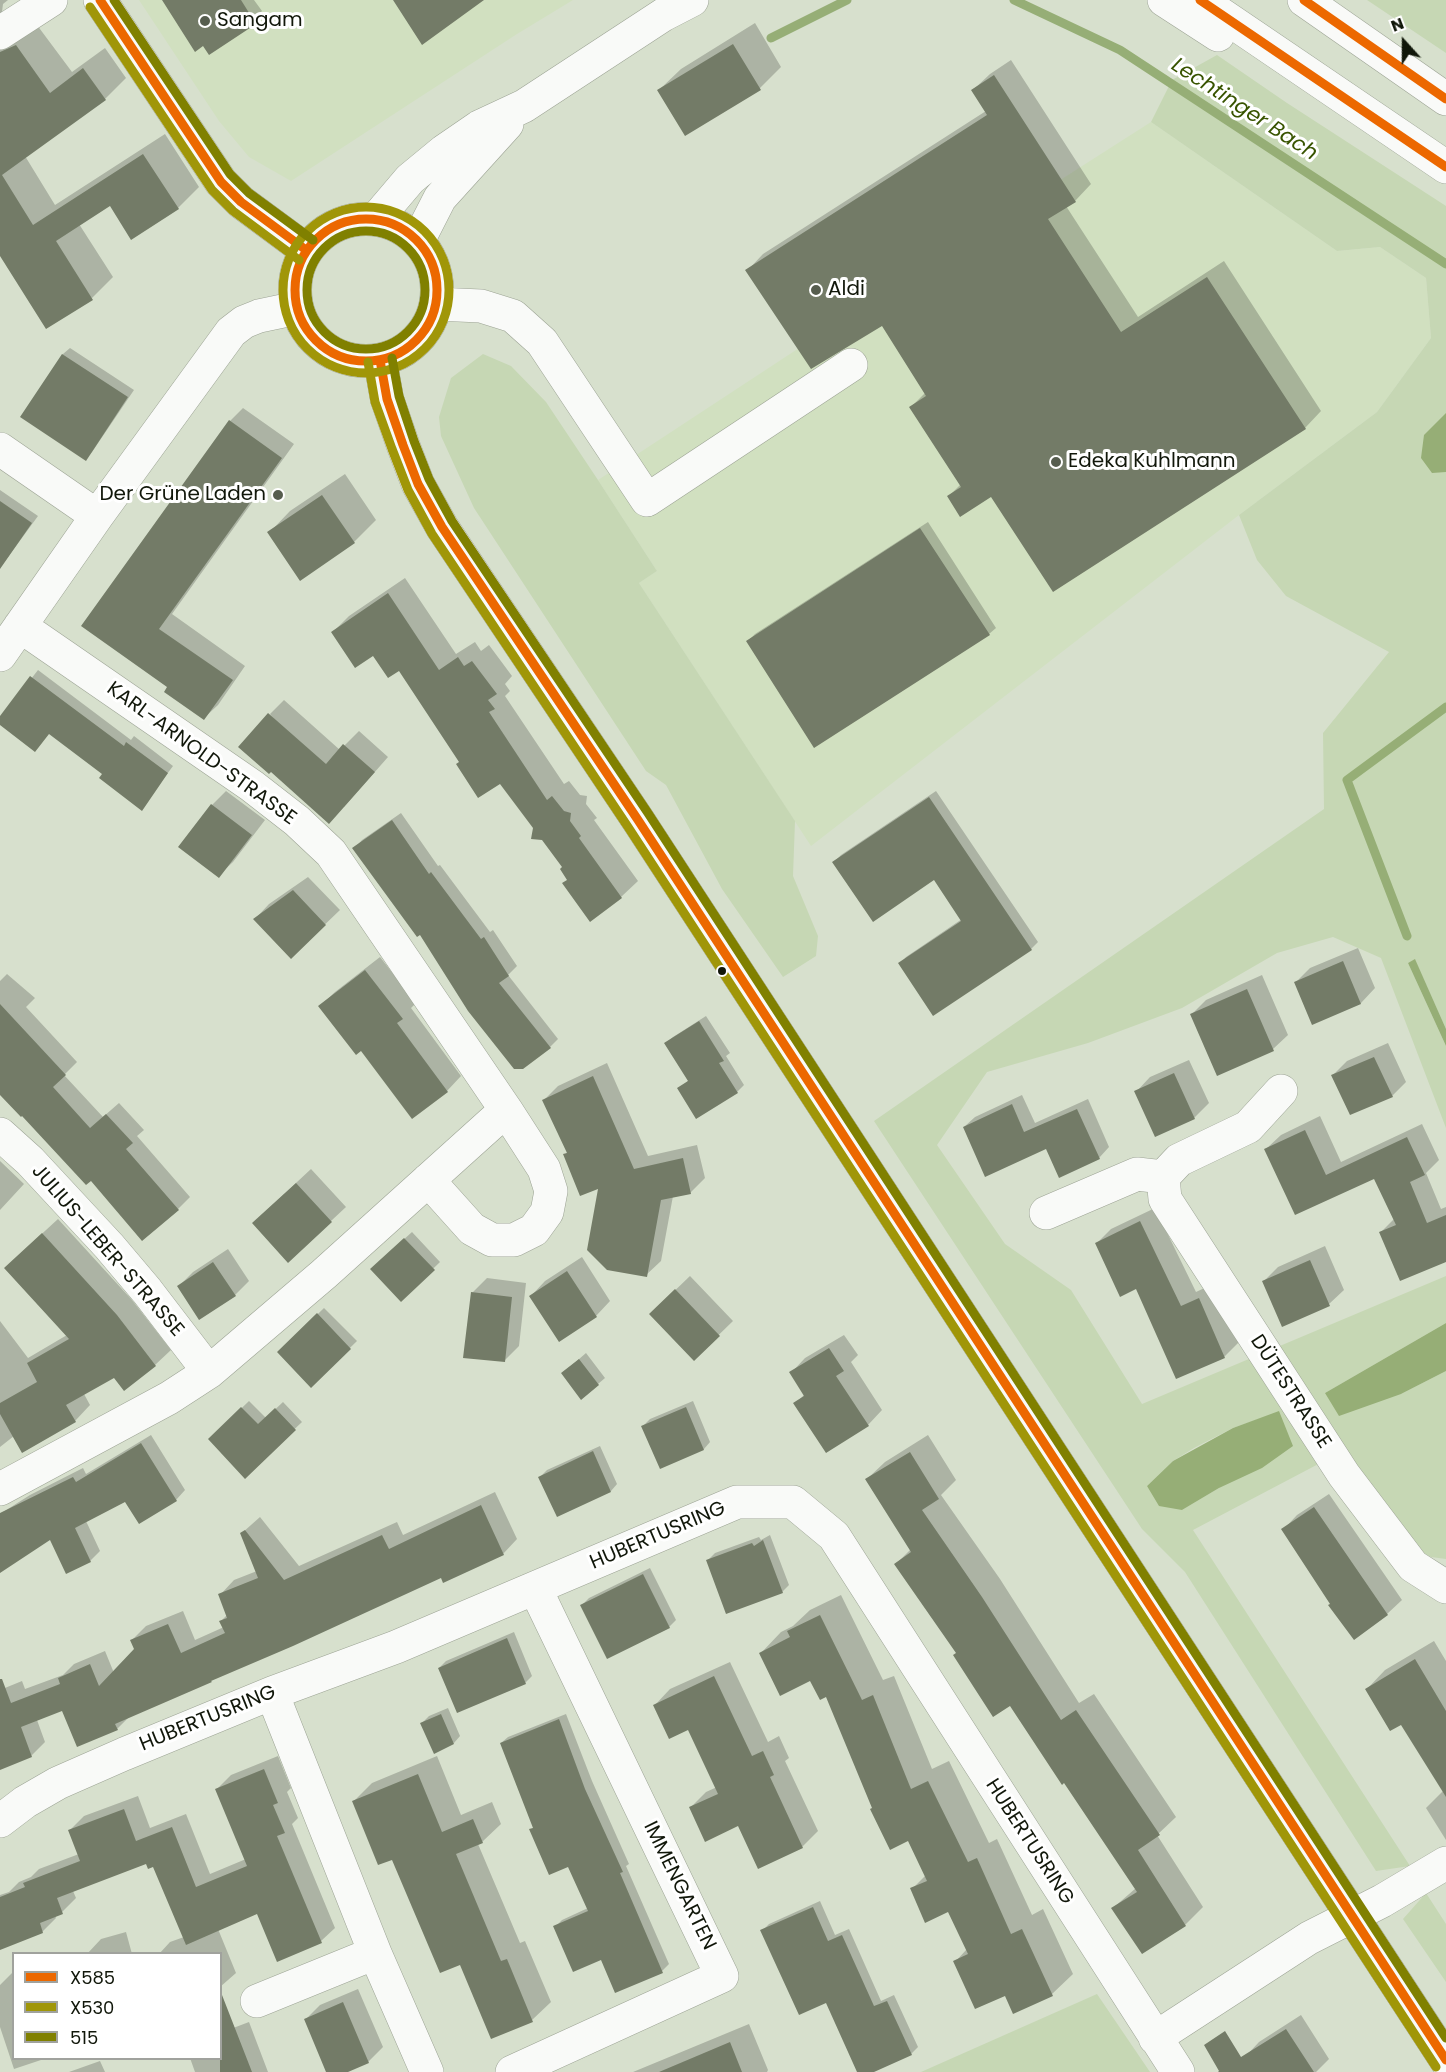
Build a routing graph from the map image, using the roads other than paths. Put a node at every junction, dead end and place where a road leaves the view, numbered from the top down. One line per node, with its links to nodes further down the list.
1 (51, 0): 8 (main road)
2 (100, 0): 15 (main road)
3 (692, 0): 7 (main road)
4 (1164, 0): 9 (main road)
5 (1200, 0): 9 (main road)
6 (1304, 0): 10 (main road)
7 (669, 7): 11 (main road)
8 (0, 33)
9 (1266, 45): 12 (main road)
10 (1446, 99)
11 (524, 106): 13 (main road); 14 (main road)
12 (1446, 167)
13 (376, 219): 14 (main road); 15 (main road)
14 (418, 241): 16 (main road)
15 (306, 250): 17 (main road)
16 (436, 304): 18 (main road); 19 (main road)
17 (297, 308): 18 (main road); 21 (main road)
18 (380, 360): 37 (main road)
19 (851, 365)
20 (0, 449): 21 (main road)
21 (97, 516): 22 (main road)
22 (20, 626): 23 (main road); 25 (main road, KARL-ARNOLD-STRASSE)
23 (0, 655)
24 (1281, 1091): 27 (main road)
25 (506, 1110): 28 (main road); 28 (main road, KARL-ARNOLD-STRASSE)
26 (0, 1134): 30 (main road, JULIUS-LEBER-STRASSE)
27 (1163, 1177): 29 (main road); 32 (main road, DÜTESTRASSE)
28 (428, 1180): 30 (main road)
29 (1046, 1213)
30 (209, 1372): 31 (main road)
31 (0, 1489)
32 (1446, 1587)
33 (535, 1588): 34 (main road, HUBERTUSRING); 40 (main road, HUBERTUSRING); 43 (main road, IMMENGARTEN)
34 (272, 1693): 35 (main road, HUBERTUSRING); 38 (main road)
35 (0, 1821)
36 (1446, 1863): 37 (main road)
37 (1354, 1916): 40 (main road); 41 (main road)
38 (375, 1953): 39 (main road); 42 (main road)
39 (257, 2001)
40 (1155, 2038): 44 (main road, HUBERTUSRING)
41 (1446, 2060)
42 (427, 2072)
43 (512, 2072)
44 (1178, 2072)

